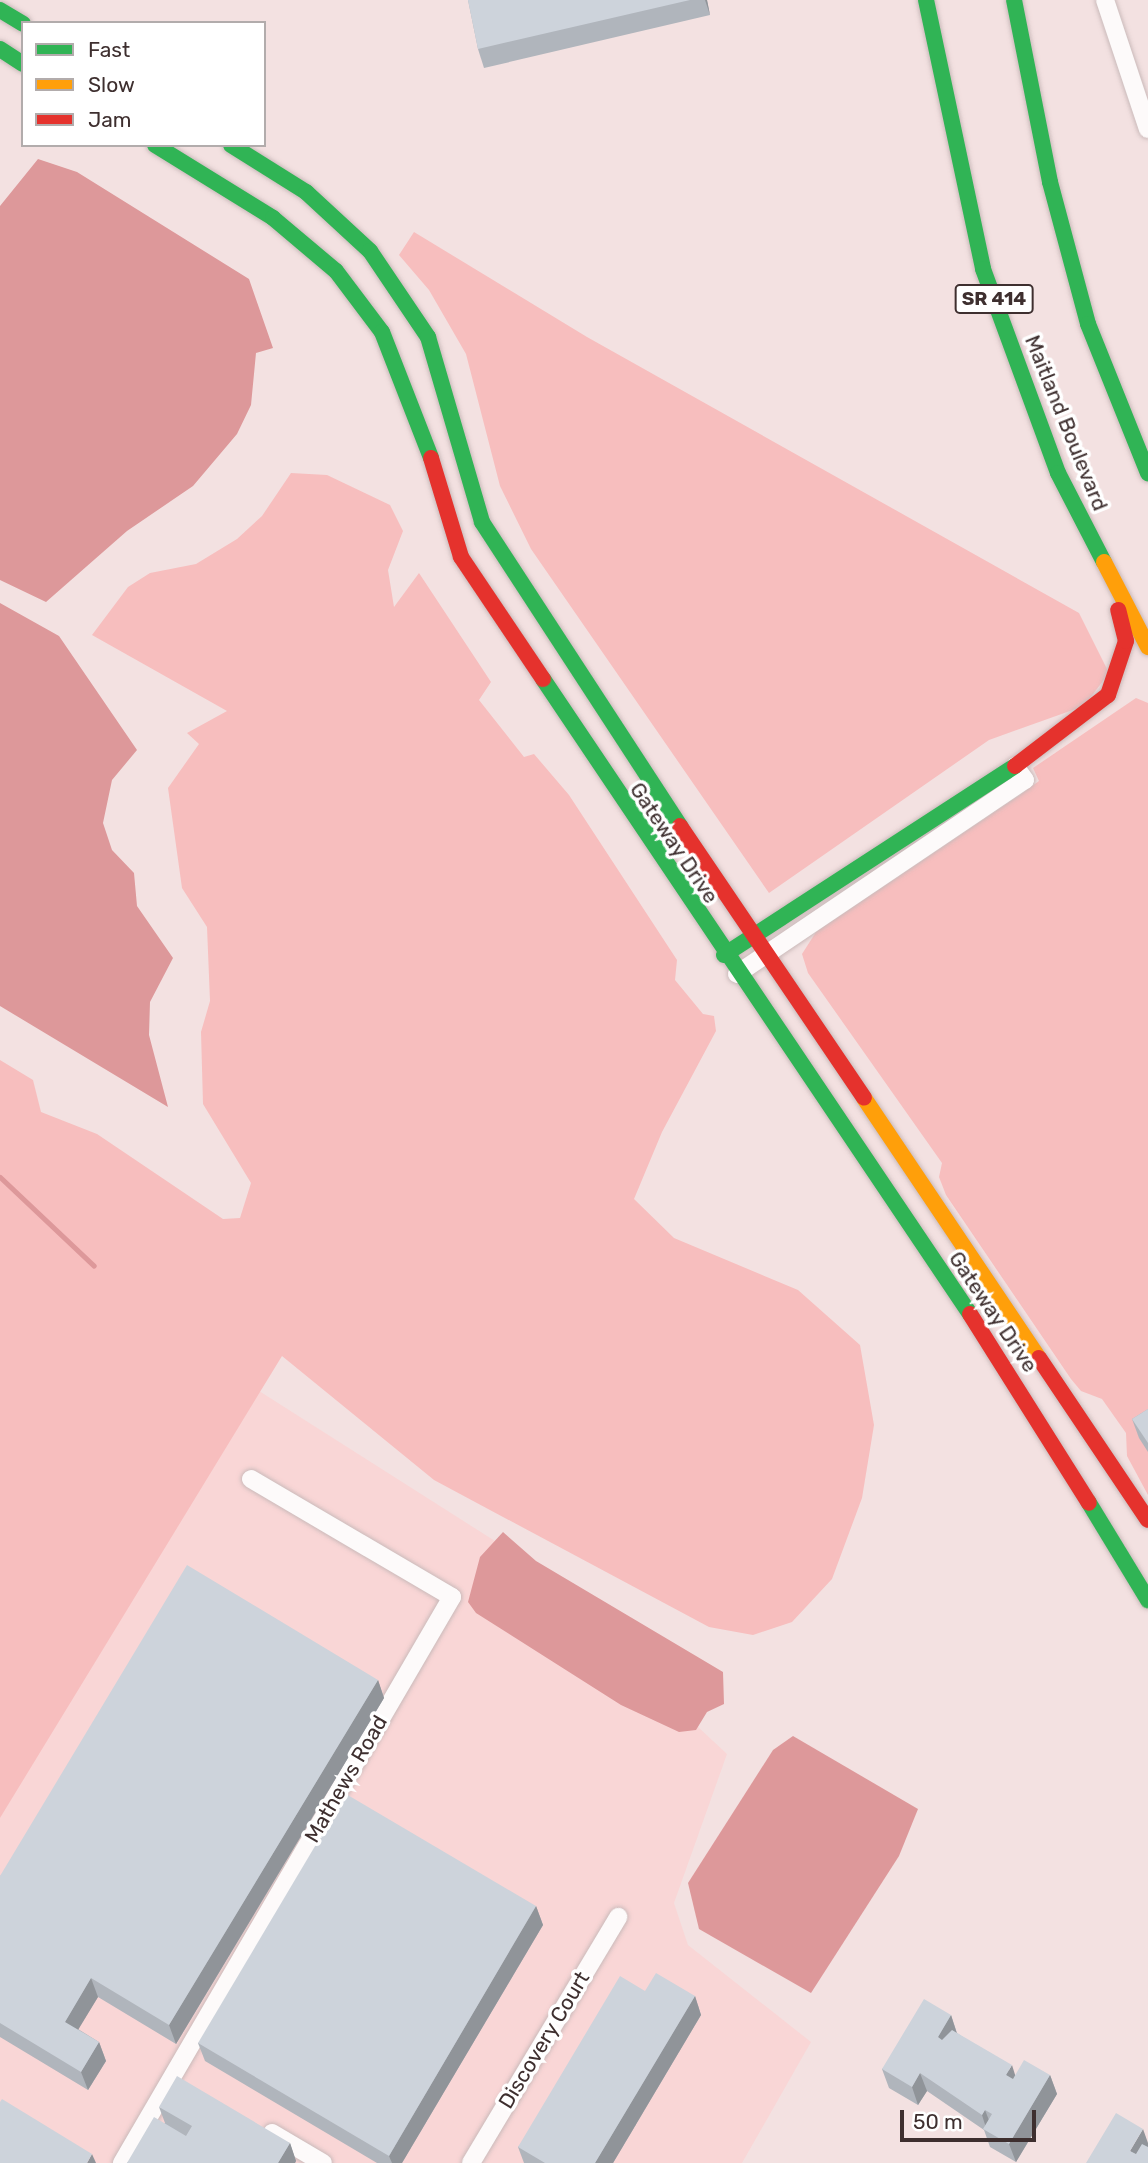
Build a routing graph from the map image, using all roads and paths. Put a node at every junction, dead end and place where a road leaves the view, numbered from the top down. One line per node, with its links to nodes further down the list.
1 (926, 0): 18 (main road, Maitland Boulevard / SR 414)
2 (1014, 0): 13 (main road)
3 (1105, 0): 8 (street)
4 (0, 10): 5 (main road)
5 (21, 23)
6 (0, 49): 7 (main road)
7 (21, 63)
8 (1148, 130)
9 (158, 147): 12 (main road, Gateway Drive)
10 (193, 147): 12 (main road)
11 (234, 147): 15 (main road, Gateway Drive)
12 (184, 163): 16 (main road, Gateway Drive)
13 (1050, 182): 14 (main road); 17 (main road)
14 (1148, 425)
15 (465, 458): 16 (main road); 21 (main road, Gateway Drive)
16 (432, 465): 23 (main road, Gateway Drive)
17 (1148, 473)
18 (1112, 581): 19 (main road, Maitland Boulevard / SR 414); 20 (main road)
19 (1148, 647)
20 (1020, 773): 21 (main road); 22 (street)
21 (756, 933): 22 (main road, Gateway Drive); 23 (main road)
22 (768, 952): 24 (street); 25 (main road, Gateway Drive)
23 (724, 955): 24 (main road, Gateway Drive)
24 (737, 974): 26 (main road, Gateway Drive)
25 (1089, 1429): 26 (main road); 28 (main road, Gateway Drive)
26 (1057, 1449): 29 (main road, Gateway Drive)
27 (251, 1479): 32 (street, Mathews Road)
28 (1148, 1520)
29 (1148, 1600)
30 (618, 1917): 34 (street, Discovery Court)
31 (255, 2123): 33 (street)
32 (122, 2163)
33 (323, 2163)
34 (471, 2163)

